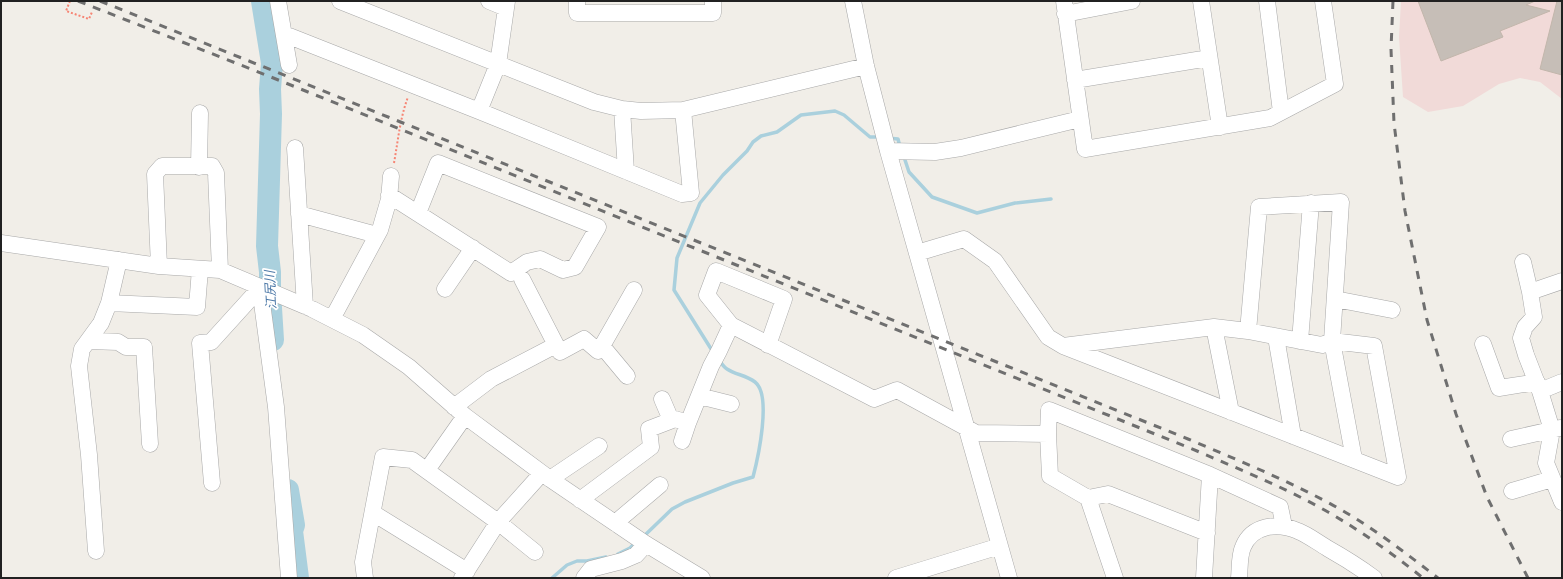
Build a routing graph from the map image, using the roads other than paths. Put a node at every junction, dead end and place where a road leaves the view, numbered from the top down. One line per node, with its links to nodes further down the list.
1 (278, 1): 13 (street)
2 (340, 1): 15 (street)
3 (489, 1): 11 (street)
4 (577, 1): 5 (street)
5 (713, 1)
6 (853, 1): 17 (street)
7 (1132, 1): 12 (street)
8 (1201, 1): 14 (street)
9 (1267, 1): 22 (street)
10 (1323, 1): 22 (street)
11 (506, 4): 15 (street)
12 (1064, 7): 18 (street)
13 (284, 34): 16 (street); 21 (street)
14 (1209, 58): 18 (street); 25 (street)
15 (498, 64): 19 (street); 21 (street)
16 (289, 65)
17 (866, 66): 20 (street); 27 (street)
18 (1075, 80): 24 (street)
19 (622, 109): 20 (street); 29 (street)
20 (683, 110): 29 (street)
21 (479, 111): 29 (street)
22 (1281, 112): 25 (street)
23 (200, 113): 28 (street)
24 (1080, 119): 25 (street); 27 (street)
25 (1220, 127)
26 (295, 148): 34 (street)
27 (888, 151): 38 (street)
28 (199, 167): 41 (street); 43 (street)
29 (626, 171)
30 (391, 176): 31 (street)
31 (390, 195): 33 (street); 35 (street)
32 (1311, 204): 50 (street); 57 (street); 60 (street)
33 (418, 213): 37 (street); 37 (street)
34 (299, 214): 35 (street); 52 (street)
35 (377, 235): 54 (street)
36 (1, 243): 39 (street)
37 (473, 248): 47 (street)
38 (917, 253): 66 (street); 77 (street)
39 (119, 260): 41 (street); 51 (street)
40 (1523, 262): 49 (street)
41 (159, 266): 42 (street)
42 (200, 269): 43 (street); 51 (street)
43 (220, 270): 46 (street)
44 (522, 279): 63 (street)
45 (1562, 281): 49 (street)
46 (260, 288): 52 (street); 90 (street); 106 (street)
47 (445, 289)
48 (634, 290): 65 (street)
49 (1530, 292): 69 (street)
50 (1335, 299): 53 (street); 61 (street)
51 (108, 303): 59 (street)
52 (305, 306): 54 (street)
53 (1392, 310)
54 (332, 319): 73 (street)
55 (731, 325): 64 (street); 64 (street); 70 (street)
56 (1214, 327): 57 (street); 66 (street); 74 (street)
57 (1248, 332): 58 (street)
58 (1276, 337): 60 (street); 80 (street)
59 (89, 341): 83 (street); 103 (street)
60 (1300, 341): 61 (street)
61 (1332, 341): 85 (street); 85 (street)
62 (1483, 344): 69 (street)
63 (556, 345): 65 (street); 73 (street)
64 (768, 345): 77 (street)
65 (602, 346): 67 (street)
66 (1063, 346): 74 (street)
67 (627, 376)
68 (1562, 382): 69 (street)
69 (1538, 386): 78 (street)
70 (699, 396): 72 (street); 76 (street)
71 (662, 399): 75 (street)
72 (731, 404)
73 (460, 411): 86 (street); 88 (street)
74 (1231, 412): 80 (street)
75 (671, 420): 76 (street); 94 (street)
76 (688, 423): 82 (street)
77 (966, 428): 79 (street); 102 (street)
78 (1557, 429): 81 (street); 89 (street)
79 (1048, 434): 87 (street); 93 (street)
80 (1293, 436): 85 (street)
81 (1511, 439)
82 (682, 441)
83 (150, 444)
84 (599, 446): 88 (street)
85 (1354, 459)
86 (427, 470): 96 (street); 97 (street)
87 (1210, 475): 99 (street); 100 (street)
88 (546, 476): 94 (street); 97 (street)
89 (1556, 481): 92 (street); 95 (street)
90 (212, 483)
91 (660, 485): 98 (street)
92 (1512, 491)
93 (1088, 498): 100 (street); 112 (street)
94 (580, 500): 98 (street)
95 (1562, 502)
96 (373, 513): 105 (street); 107 (street)
97 (498, 522): 104 (street); 105 (street)
98 (614, 523): 101 (street)
99 (1284, 526): 114 (street); 115 (street)
100 (1207, 533): 113 (street)
101 (646, 544): 108 (street); 109 (street)
102 (1000, 546): 110 (street); 111 (street)
103 (96, 551)
104 (535, 552)
105 (464, 574)
106 (289, 578)
107 (365, 578)
108 (584, 578)
109 (702, 578)
110 (896, 578)
111 (1009, 578)
112 (1115, 578)
113 (1204, 578)
114 (1239, 578)
115 (1374, 578)

